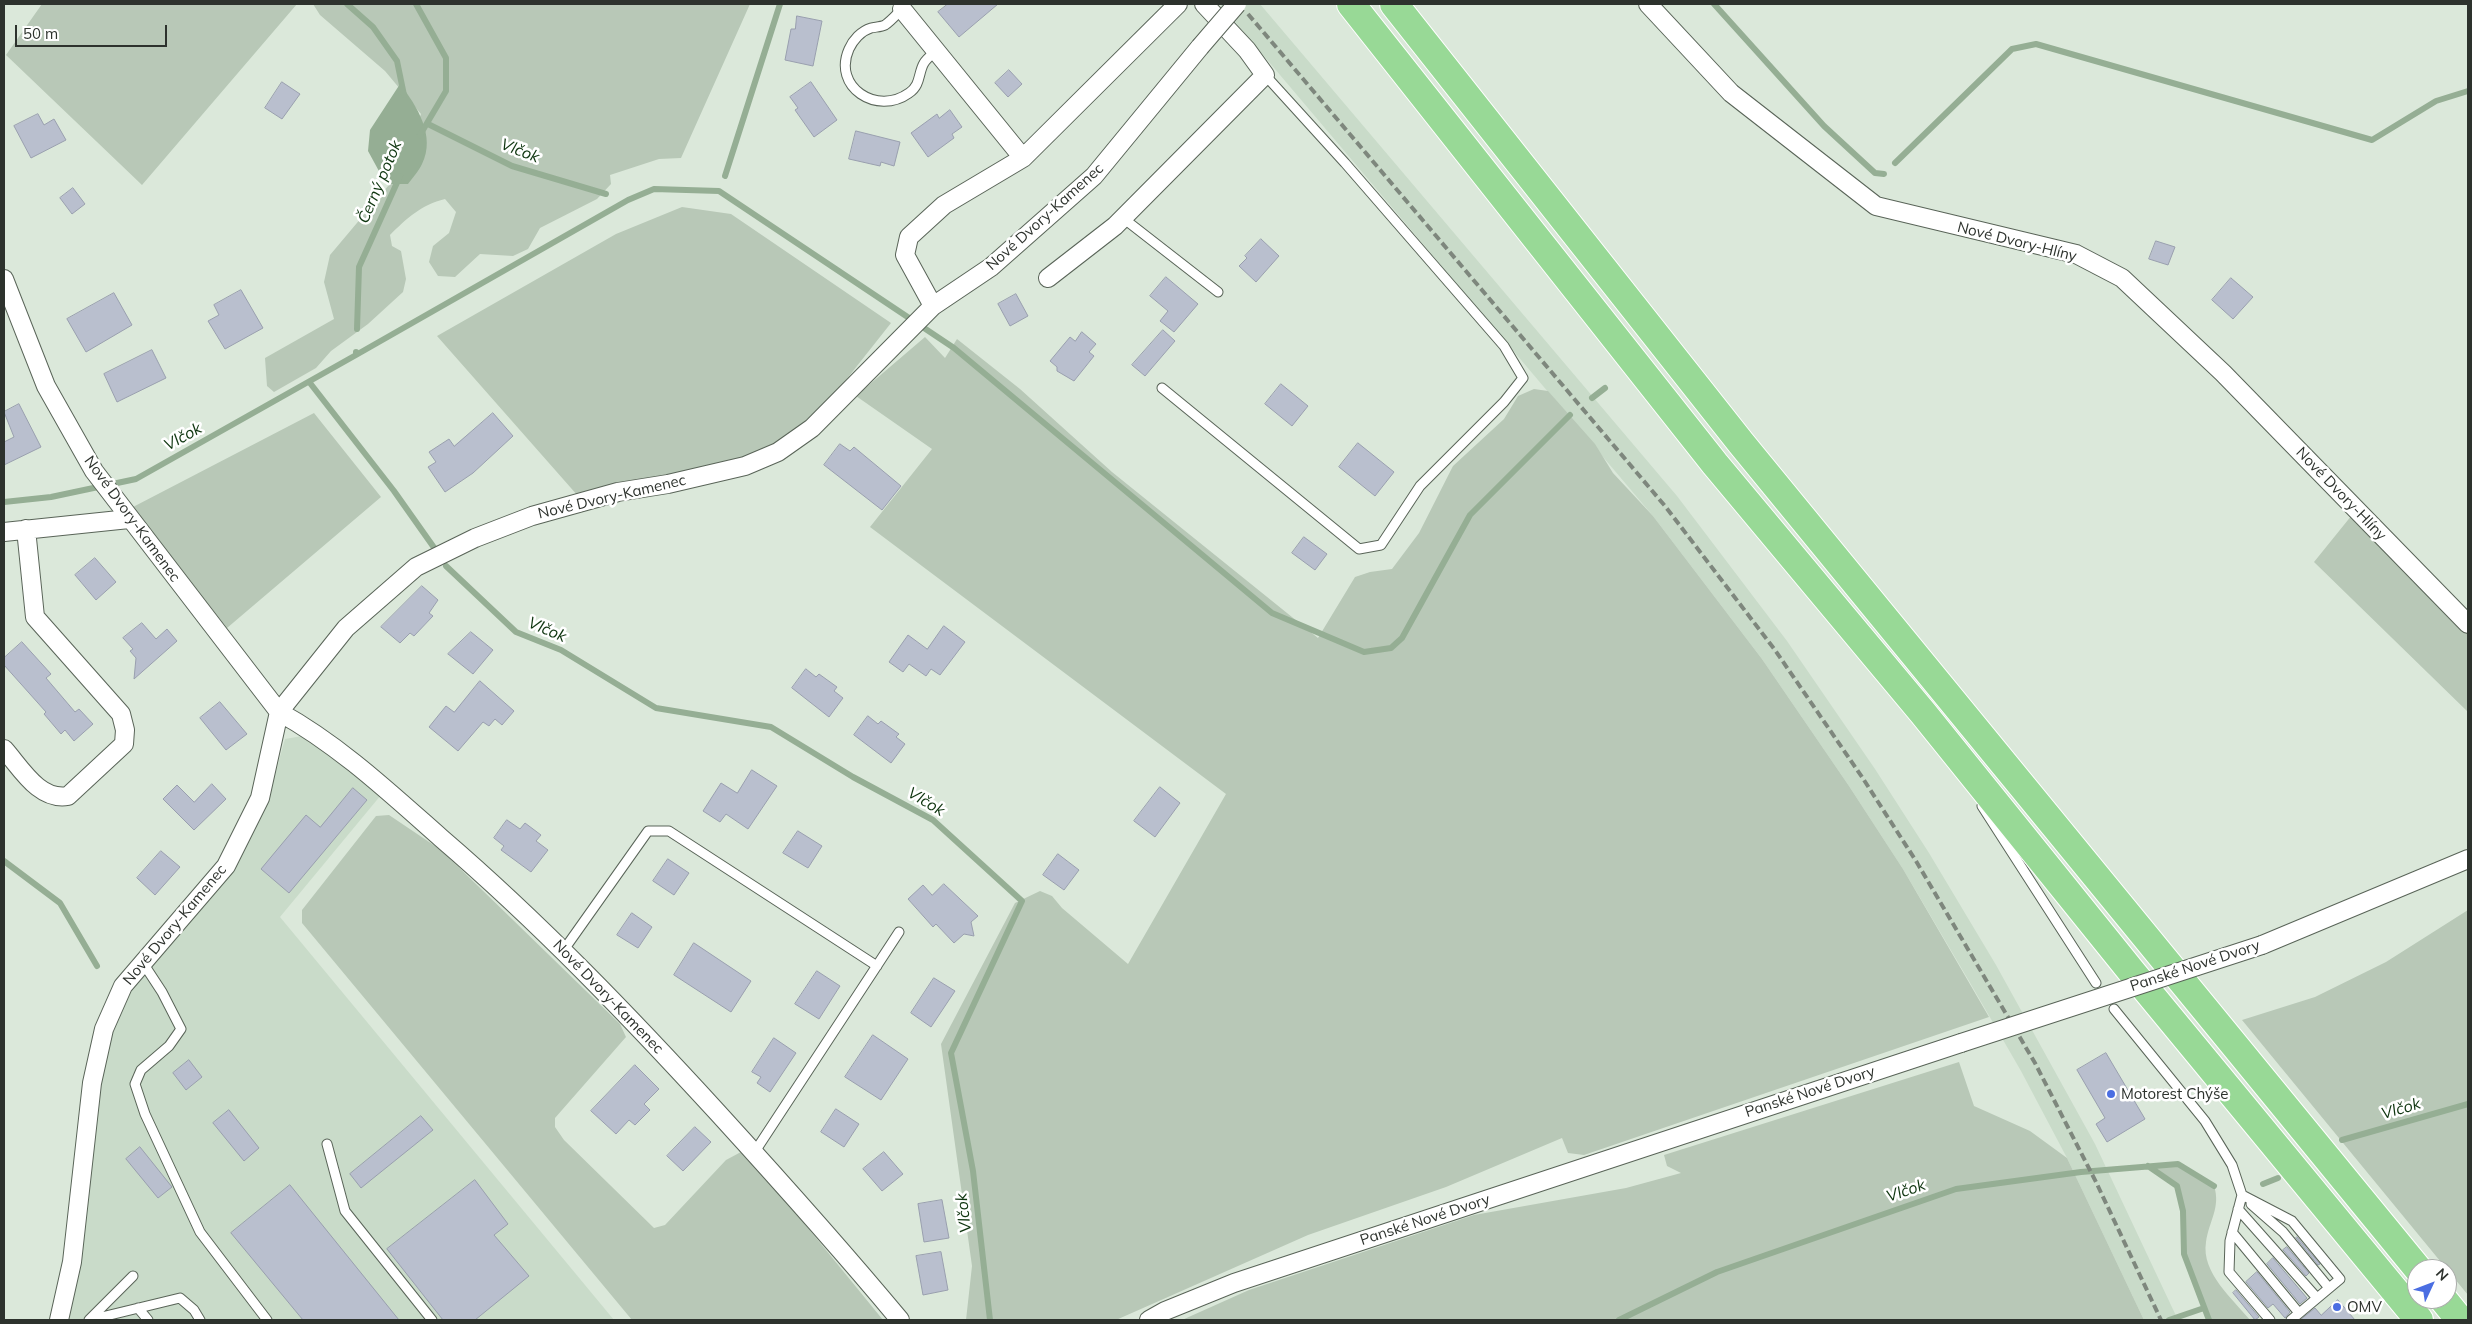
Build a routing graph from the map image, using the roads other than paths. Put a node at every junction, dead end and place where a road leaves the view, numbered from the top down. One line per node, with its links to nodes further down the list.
1 (1178, 4): 10 (street)
2 (1204, 4): 9 (street)
3 (1237, 4): 15 (street, Nové Dvory-Kamenec, bridge)
4 (1350, 4): 22 (highway)
5 (1394, 4): 38 (highway)
6 (1648, 4): 20 (street, Nové Dvory-Hlíny)
7 (902, 9): 8 (street); 8 (lane)
8 (937, 50): 10 (street)
9 (1265, 75): 11 (street); 16 (lane)
10 (1023, 158): 15 (street)
11 (1123, 218): 12 (street); 14 (lane)
12 (1048, 278)
13 (4, 280): 17 (street, Nové Dvory-Kamenec)
14 (1218, 292)
15 (929, 310): 21 (street, Nové Dvory-Kamenec)
16 (1162, 388)
17 (127, 515): 18 (street); 21 (street, Nové Dvory-Kamenec)
18 (26, 529): 19 (street); 23 (street)
19 (4, 532)
20 (2468, 624)
21 (279, 712): 28 (street, Nové Dvory-Kamenec); 29 (street, Nové Dvory-Kamenec)
22 (1923, 714): 24 (lane); 55 (highway)
23 (4, 749)
24 (1971, 789)
25 (1976, 797): 31 (lane)
26 (2468, 858): 52 (street, Panské Nové Dvory, bridge)
27 (899, 932): 30 (lane)
28 (563, 951): 30 (lane); 34 (street, Nové Dvory-Kamenec)
29 (143, 963): 45 (street, Nové Dvory-Kamenec); 49 (lane)
30 (877, 966): 34 (lane)
31 (2096, 983)
32 (2114, 1009): 35 (lane)
33 (327, 1144): 50 (lane)
34 (754, 1153): 51 (street, Nové Dvory-Kamenec)
35 (2242, 1195): 36 (lane); 40 (lane); 40 (lane)
36 (2238, 1209): 37 (lane); 41 (lane)
37 (2232, 1232): 44 (lane); 53 (lane)
38 (2410, 1259)
39 (133, 1276): 46 (lane)
40 (2329, 1288): 41 (lane)
41 (2317, 1298): 44 (lane)
42 (138, 1308): 46 (lane); 47 (lane); 48 (lane)
43 (2451, 1309): 56 (highway)
44 (2299, 1313): 54 (lane)
45 (59, 1320)
46 (89, 1320)
47 (148, 1320)
48 (200, 1320)
49 (267, 1320)
50 (432, 1320)
51 (900, 1320)
52 (1149, 1320)
53 (2270, 1320)
54 (2291, 1320)
55 (2419, 1320)
56 (2460, 1320)

